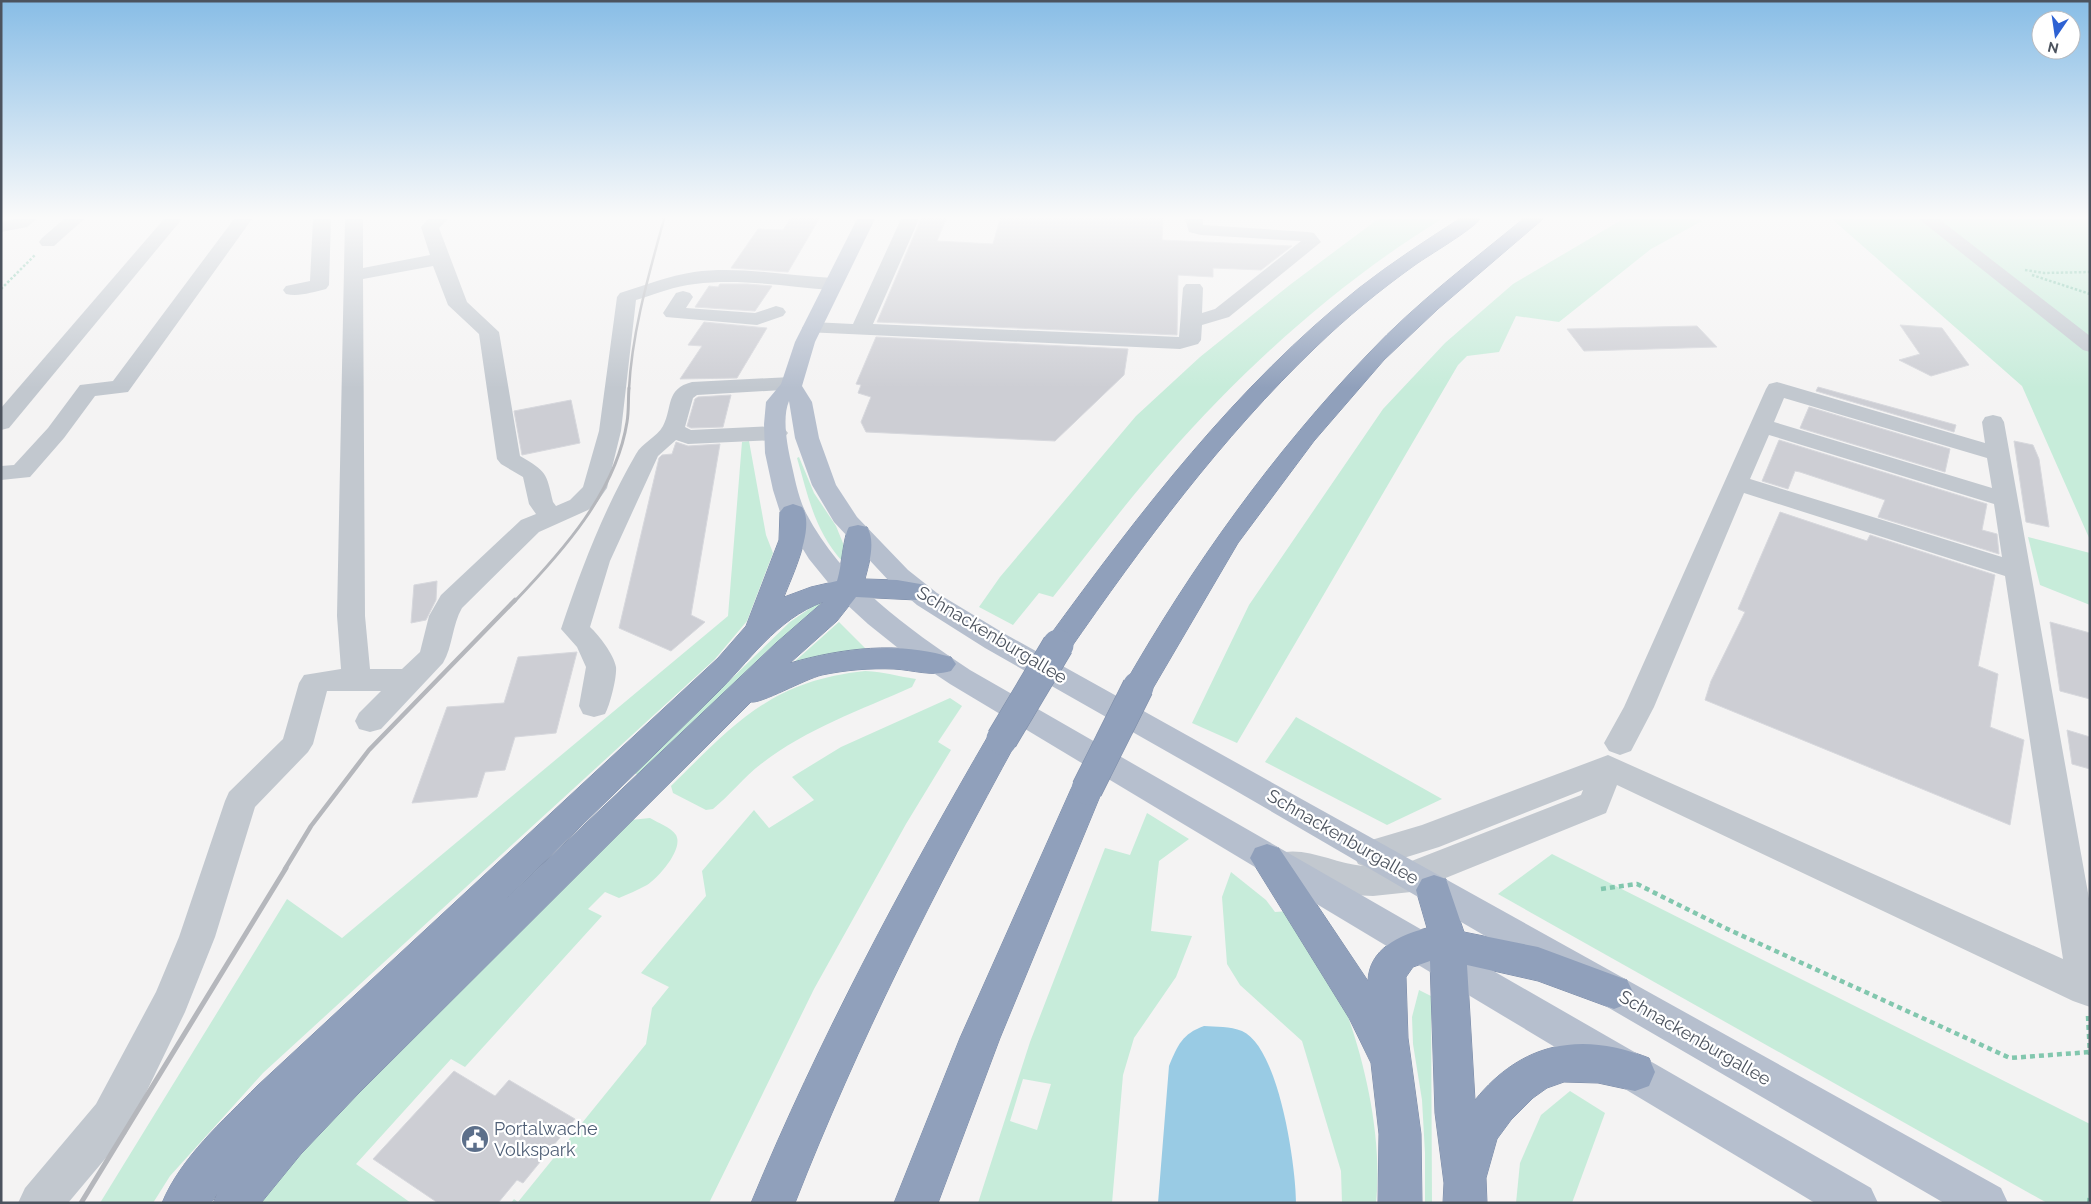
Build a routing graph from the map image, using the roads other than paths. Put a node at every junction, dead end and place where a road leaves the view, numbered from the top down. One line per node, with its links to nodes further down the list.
1 (126, 275): 23 (street)
2 (202, 275): 28 (street)
3 (319, 275): 14 (street)
4 (353, 275): 39 (street)
5 (446, 275): 32 (street)
6 (838, 275): 12 (main road)
7 (885, 275): 19 (street)
8 (1270, 275): 17 (street)
9 (1388, 275): 57 (highway, bridge)
10 (1468, 275): 58 (highway, bridge)
11 (1999, 275): 20 (street)
12 (833, 286): 16 (street); 18 (main road); 32 (street)
13 (1193, 288): 17 (street)
14 (293, 290)
15 (683, 297): 16 (street)
16 (776, 312): 18 (street)
17 (1192, 322): 19 (street)
18 (814, 324): 19 (street); 21 (main road)
19 (860, 330)
20 (2090, 346)
21 (791, 385): 25 (street); 26 (main road); 33 (main road, Schnackenburgallee)
22 (1993, 422): 27 (street)
23 (1, 423)
24 (1763, 426): 27 (street); 29 (street); 30 (street)
25 (673, 430): 26 (street); 41 (street)
26 (776, 433): 31 (main road)
27 (1998, 454): 30 (street)
28 (1, 473)
29 (1737, 483): 34 (street); 44 (street)
30 (2006, 500): 34 (street)
31 (793, 512): 35 (main road); 37 (highway)
32 (552, 516): 40 (street)
33 (858, 533): 35 (highway); 36 (main road, Schnackenburgallee)
34 (2018, 571): 49 (street)
35 (847, 588): 36 (highway); 37 (highway); 38 (main road); 42 (highway)
36 (916, 591): 45 (main road, Schnackenburgallee)
37 (759, 630): 55 (highway)
38 (942, 664): 42 (highway); 46 (main road)
39 (356, 680): 40 (street); 54 (street)
40 (408, 680): 43 (street)
41 (594, 706)
42 (723, 712): 56 (highway)
43 (370, 721)
44 (1614, 755): 45 (street); 47 (street); 49 (street)
45 (1370, 854): 47 (main road, Schnackenburgallee)
46 (1267, 858): 47 (street); 48 (main road); 51 (highway)
47 (1422, 883): 48 (highway); 50 (main road, Schnackenburgallee)
48 (1438, 952): 50 (highway); 51 (highway); 52 (main road); 53 (highway)
49 (2088, 990)
50 (1614, 992): 61 (main road, Schnackenburgallee)
51 (1392, 1067): 59 (highway)
52 (1634, 1072): 53 (highway); 60 (main road)
53 (1465, 1193)
54 (40, 1203)
55 (184, 1203)
56 (235, 1203)
57 (773, 1203)
58 (916, 1203)
59 (1400, 1203)
60 (1856, 1203)
61 (1986, 1203)

